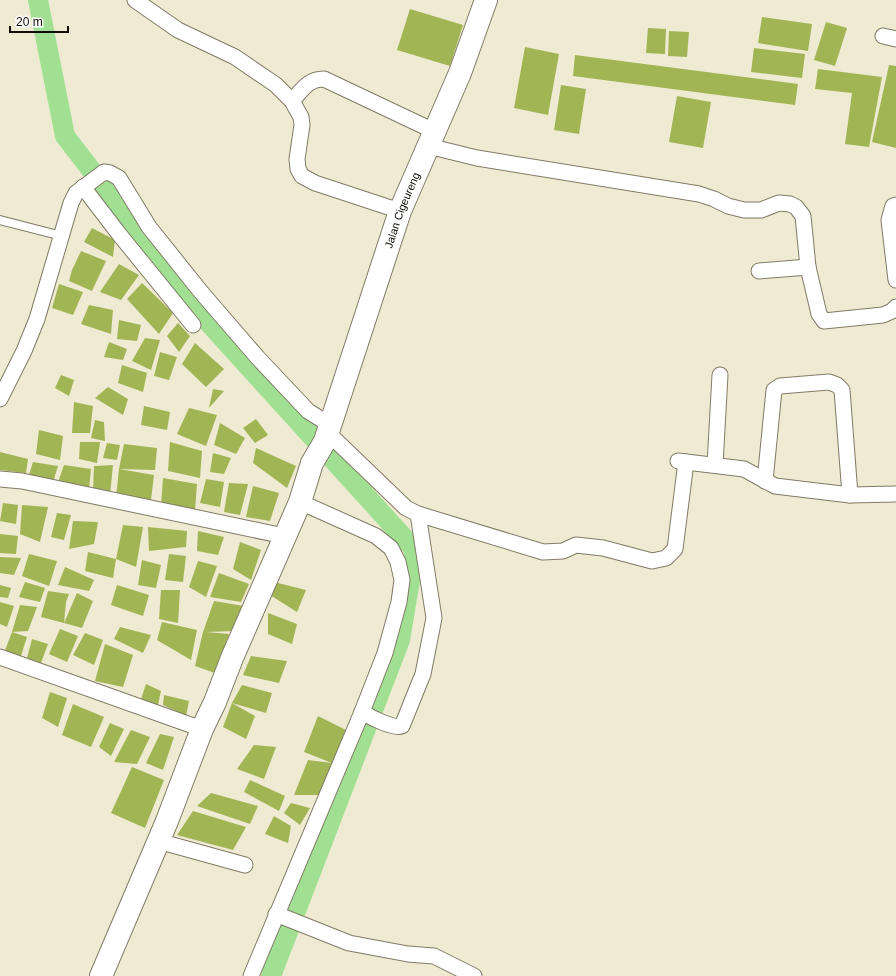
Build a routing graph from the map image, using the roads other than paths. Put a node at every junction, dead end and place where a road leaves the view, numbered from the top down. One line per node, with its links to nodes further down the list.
1 (135, 0): 3 (street)
2 (486, 0): 4 (street, Jalan Cigeureng)
3 (292, 101): 4 (street); 7 (street)
4 (431, 138): 7 (street, Jalan Cigeureng); 10 (street)
5 (85, 185): 9 (street); 14 (street); 17 (street)
6 (896, 204): 12 (street)
7 (400, 211): 17 (street, Jalan Cigeureng)
8 (0, 220): 9 (lane)
9 (62, 236): 16 (street)
10 (808, 267): 11 (street); 13 (street)
11 (759, 271)
12 (896, 280)
13 (896, 307)
14 (192, 325)
15 (720, 375): 18 (street)
16 (0, 399)
17 (327, 433): 23 (street, Jalan Cigeureng); 24 (street)
18 (715, 465): 20 (street); 24 (street)
19 (0, 479): 25 (street)
20 (765, 481): 22 (street); 22 (street)
21 (896, 494): 22 (street)
22 (850, 495)
23 (300, 502): 25 (street, Jalan Cigeureng); 27 (street)
24 (418, 514): 27 (street)
25 (284, 536): 28 (street, Jalan Cigeureng)
26 (0, 657): 28 (street)
27 (365, 714): 31 (street)
28 (202, 729): 29 (street, Jalan Cigeureng)
29 (158, 841): 30 (street); 32 (street, Jalan Cigeureng)
30 (245, 865)
31 (281, 916): 33 (street); 34 (street)
32 (101, 976)
33 (251, 976)
34 (474, 976)

